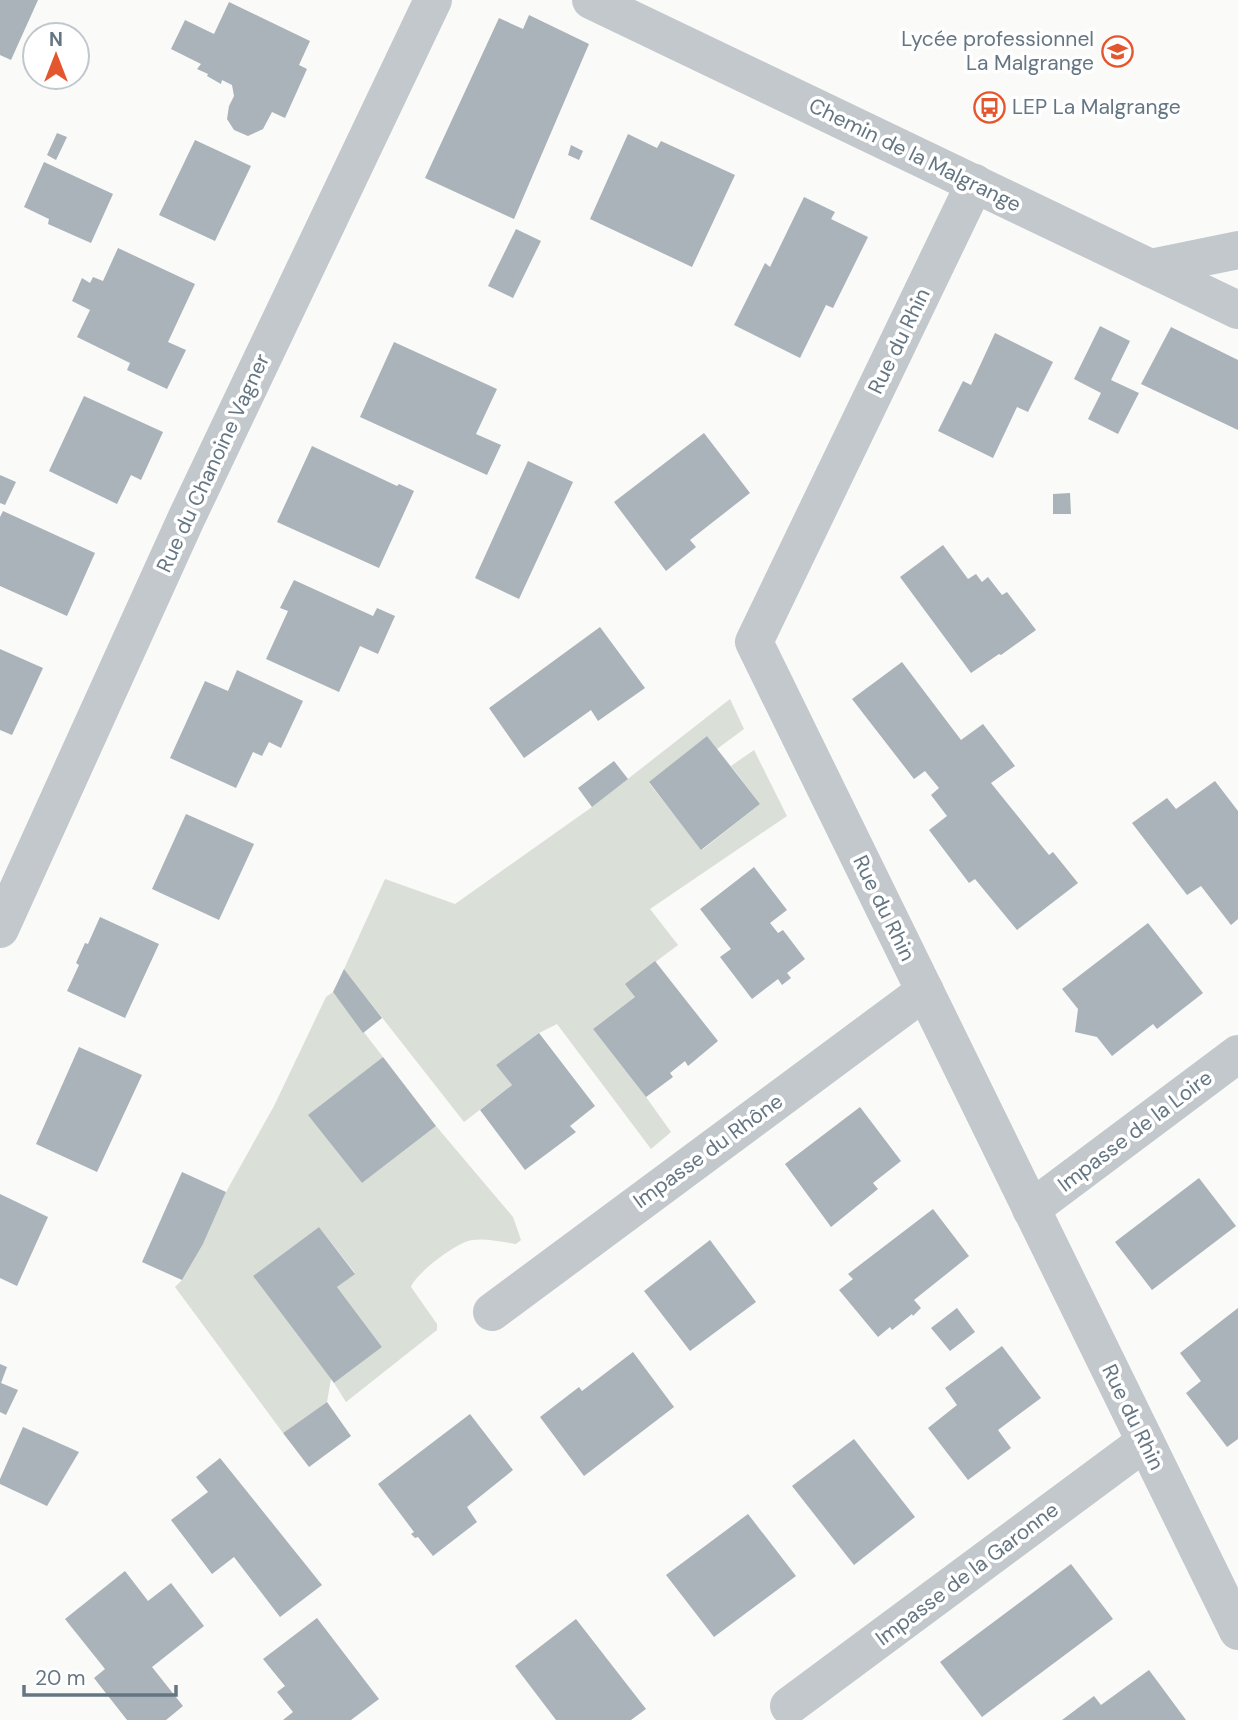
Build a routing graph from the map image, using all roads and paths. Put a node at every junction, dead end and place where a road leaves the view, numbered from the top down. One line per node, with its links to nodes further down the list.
1 (433, 0): 7 (street, Rue du Chanoine Vagner)
2 (591, 0): 3 (street, Chemin de la Malgrange)
3 (975, 183): 5 (street, Chemin de la Malgrange); 8 (street, Rue du Rhin)
4 (1238, 250): 5 (street)
5 (1150, 268): 6 (street, Chemin de la Malgrange)
6 (1238, 310)
7 (0, 929)
8 (925, 991): 10 (street, Rue du Rhin); 11 (street, Impasse du Rhône)
9 (1238, 1054): 10 (street, Impasse de la Loire)
10 (1031, 1209): 12 (street, Rue du Rhin)
11 (492, 1312)
12 (1145, 1442): 13 (street, Rue du Rhin); 14 (street, Impasse de la Garonne)
13 (1238, 1631)
14 (789, 1706)

